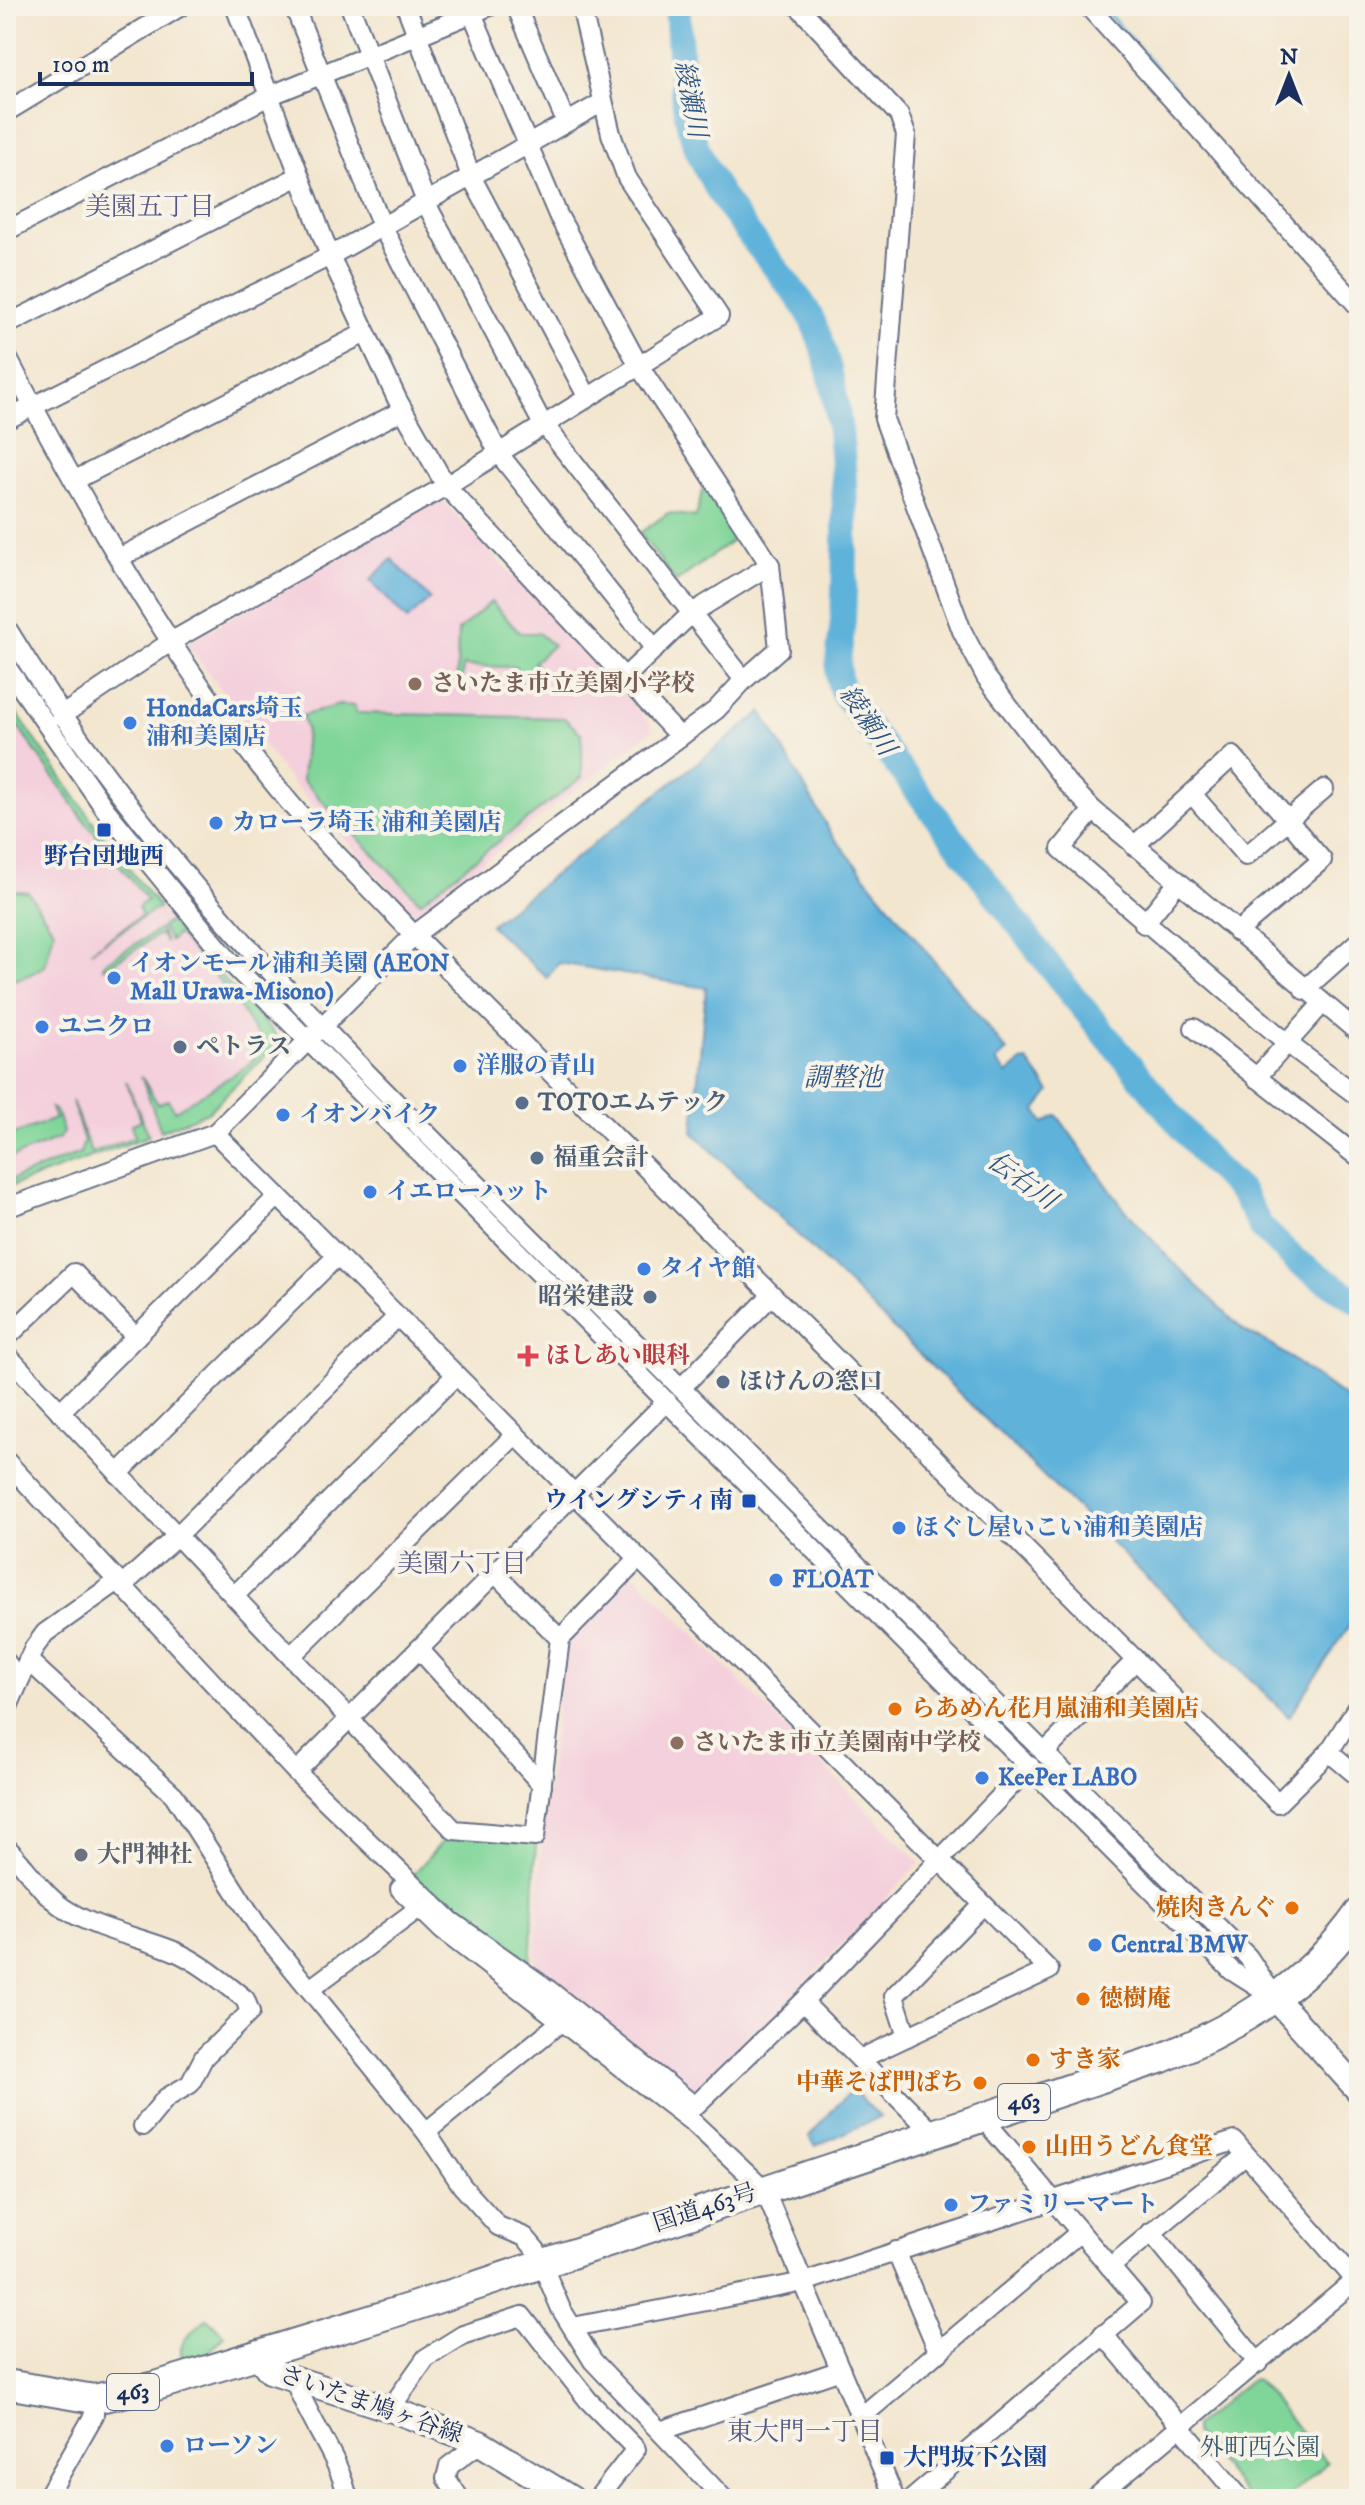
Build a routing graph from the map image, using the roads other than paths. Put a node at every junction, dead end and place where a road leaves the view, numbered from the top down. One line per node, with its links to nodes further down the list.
1 (181, 6): 17 (street)
2 (235, 6): 15 (street)
3 (294, 6): 14 (street)
4 (350, 6): 13 (street)
5 (406, 6): 12 (street)
6 (490, 6): 11 (street)
7 (516, 6): 18 (street)
8 (581, 6): 16 (street)
9 (798, 6): 52 (street)
10 (1088, 6): 26 (street)
11 (471, 10): 12 (street); 19 (street)
12 (417, 36): 13 (street); 21 (street)
13 (369, 55): 14 (street); 22 (street)
14 (322, 74): 15 (street); 23 (street)
15 (269, 96): 20 (street); 24 (street)
16 (603, 102): 18 (street); 30 (street)
17 (6, 112)
18 (566, 122): 19 (street)
19 (527, 144): 21 (street); 30 (street)
20 (299, 176): 25 (street); 27 (street)
21 (471, 176): 22 (street); 31 (street)
22 (426, 201): 23 (street); 35 (street)
23 (382, 226): 25 (street); 36 (street)
24 (6, 231)
25 (330, 256): 28 (street); 32 (street)
26 (1359, 307)
27 (6, 325)
28 (365, 333): 33 (street); 37 (street)
29 (6, 355): 32 (street)
30 (639, 366): 31 (street); 40 (street)
31 (588, 398): 35 (street)
32 (33, 406): 34 (street); 37 (street)
33 (403, 410): 38 (street); 39 (street)
34 (6, 420)
35 (544, 425): 36 (street); 41 (street)
36 (499, 454): 38 (street); 44 (street)
37 (75, 480): 39 (street)
38 (446, 486): 43 (street); 46 (street)
39 (119, 558): 43 (street)
40 (770, 565): 41 (street); 47 (street)
41 (692, 613): 44 (street); 47 (street)
42 (6, 627): 48 (street)
43 (172, 641): 48 (street); 58 (street)
44 (655, 649): 46 (street)
45 (6, 666): 65 (street)
46 (623, 679): 49 (street)
47 (744, 680): 49 (street)
48 (61, 716): 62 (street)
49 (680, 737): 58 (street)
50 (1324, 789): 53 (street)
51 (1192, 794): 53 (street); 53 (street); 54 (street)
52 (1093, 810): 54 (street); 56 (street)
53 (1288, 820): 57 (street)
54 (1134, 846): 55 (street)
55 (1177, 883): 56 (street); 57 (street)
56 (1144, 924): 66 (street)
57 (1237, 932): 60 (street)
58 (414, 935): 62 (street); 74 (street)
59 (1359, 941): 60 (street)
60 (1304, 990): 61 (street)
61 (1322, 1004): 64 (street); 66 (street)
62 (322, 1026): 65 (street); 80 (street)
63 (1194, 1028): 67 (street)
64 (1359, 1033)
65 (307, 1041): 69 (street); 80 (street)
66 (1287, 1043): 67 (street); 68 (street)
67 (1256, 1078): 70 (street)
68 (1359, 1097)
69 (215, 1133): 71 (street); 72 (street)
70 (1359, 1158)
71 (278, 1196): 73 (street); 76 (street)
72 (6, 1208)
73 (337, 1256): 75 (street); 84 (street)
74 (772, 1295): 80 (street); 96 (street)
75 (397, 1317): 79 (street); 87 (street)
76 (136, 1337): 77 (street); 81 (street)
77 (6, 1338)
78 (6, 1354): 81 (street)
79 (456, 1375): 82 (street); 91 (street)
80 (674, 1394): 86 (street); 103 (street)
81 (60, 1412): 84 (street)
82 (515, 1435): 86 (street); 94 (street)
83 (6, 1461): 90 (street)
84 (118, 1474): 87 (street)
85 (6, 1477): 90 (street)
86 (574, 1494): 88 (street); 89 (street)
87 (177, 1536): 90 (street); 91 (street)
88 (638, 1559): 92 (street); 108 (street)
89 (495, 1573): 92 (street); 93 (street)
90 (117, 1585): 95 (street); 104 (street); 110 (street)
91 (234, 1596): 94 (street)
92 (560, 1639): 106 (street)
93 (419, 1649): 101 (street); 106 (street)
94 (291, 1656): 101 (street)
95 (28, 1660): 98 (street); 112 (street)
96 (1136, 1660): 102 (street); 103 (street)
97 (6, 1662): 98 (street)
98 (19, 1680): 100 (street)
99 (1359, 1704): 102 (street)
100 (6, 1711)
101 (349, 1718): 104 (street); 106 (street)
102 (1329, 1752): 105 (street)
103 (1037, 1760): 108 (street); 113 (street)
104 (296, 1772): 114 (street)
105 (1359, 1777)
106 (542, 1785)
107 (6, 1847): 120 (street)
108 (937, 1859): 109 (street); 114 (street)
109 (983, 1905): 116 (street); 116 (street)
110 (419, 1908): 112 (street); 115 (street)
111 (1359, 1913): 113 (highway, 国道463号 / 463)
112 (310, 1989): 121 (street)
113 (1276, 1999): 118 (main road); 119 (highway, 国道463号 / 463)
114 (803, 2002): 117 (street)
115 (564, 2021): 121 (street); 124 (street)
116 (907, 2037): 117 (street)
117 (860, 2059): 122 (street)
118 (1359, 2091)
119 (981, 2116): 122 (highway, 国道463号 / 463); 125 (street)
120 (143, 2126)
121 (426, 2132): 129 (street)
122 (932, 2132): 124 (highway, 国道463号 / 463)
123 (1246, 2155): 125 (street); 127 (street); 131 (street)
124 (764, 2189): 129 (highway, 国道463号 / 463); 132 (street)
125 (1052, 2200): 126 (street); 128 (street)
126 (1080, 2232): 130 (street); 135 (street)
127 (1151, 2232): 130 (street); 137 (street)
128 (896, 2251): 132 (street); 135 (street)
129 (540, 2262): 133 (street); 136 (highway, 国道463号 / 463)
130 (1110, 2267): 134 (street)
131 (1358, 2280): 137 (street)
132 (804, 2282): 133 (street); 138 (street)
133 (573, 2327): 145 (street)
134 (1103, 2334): 144 (street); 155 (street)
135 (939, 2353): 143 (street)
136 (257, 2355): 139 (main road, さいたま鳩ヶ谷線); 141 (highway, 国道463号 / 463)
137 (1258, 2363): 144 (street)
138 (841, 2370): 143 (street); 145 (street)
139 (295, 2381): 142 (main road, さいたま鳩ヶ谷線); 149 (street)
140 (6, 2384): 141 (highway, 国道463号 / 463)
141 (94, 2399): 148 (street)
142 (390, 2409): 146 (main road, さいたま鳩ヶ谷線); 152 (street)
143 (861, 2417): 154 (street)
144 (1179, 2429): 147 (street); 156 (street)
145 (660, 2431): 153 (street)
146 (480, 2443): 150 (street); 151 (main road, さいたま鳩ヶ谷線)
147 (1231, 2496)
148 (46, 2499)
149 (348, 2499)
150 (460, 2499)
151 (572, 2499)
152 (597, 2499)
153 (724, 2499)
154 (895, 2499)
155 (912, 2499)
156 (1094, 2499)

